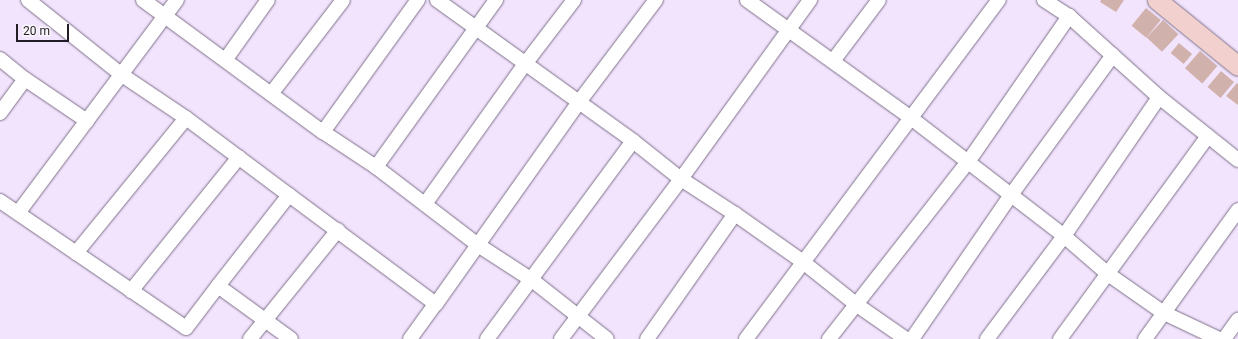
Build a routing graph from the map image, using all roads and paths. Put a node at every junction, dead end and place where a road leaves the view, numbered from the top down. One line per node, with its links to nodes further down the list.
1 (28, 0): 27 (street)
2 (143, 0): 18 (street)
3 (177, 0): 18 (street)
4 (268, 0): 23 (street)
5 (343, 0): 29 (street)
6 (418, 0): 36 (street)
7 (437, 0): 19 (street)
8 (496, 0): 19 (street)
9 (574, 0): 25 (street)
10 (656, 0): 31 (street)
11 (747, 0): 20 (street)
12 (810, 0): 20 (street)
13 (879, 0): 24 (street)
14 (999, 0): 34 (street)
15 (1044, 0): 17 (street)
16 (1157, 0): 26 (street)
17 (1069, 16): 21 (street); 41 (street)
18 (165, 17): 23 (street); 27 (street)
19 (476, 28): 25 (street); 42 (street)
20 (788, 29): 24 (street); 43 (street)
21 (1113, 55): 30 (street); 45 (street)
22 (0, 59): 28 (street)
23 (226, 59): 29 (street)
24 (832, 61): 34 (street)
25 (525, 64): 31 (street); 47 (street)
26 (1238, 66)
27 (122, 75): 33 (street); 35 (street)
28 (25, 79): 32 (street); 35 (street)
29 (271, 94): 36 (street)
30 (1159, 97): 37 (street); 52 (street)
31 (579, 102): 38 (street); 53 (street)
32 (0, 113)
33 (186, 118): 39 (street); 54 (street)
34 (911, 118): 41 (street); 55 (street)
35 (87, 121): 49 (street)
36 (323, 132): 42 (street)
37 (1208, 136): 40 (street); 56 (street)
38 (633, 141): 43 (street); 57 (street)
39 (239, 157): 44 (street); 59 (street)
40 (1238, 160)
41 (968, 162): 45 (street); 61 (street)
42 (376, 167): 47 (street)
43 (681, 178): 50 (street); 63 (street)
44 (290, 195): 51 (street); 58 (street)
45 (1011, 195): 52 (street); 76 (street)
46 (0, 201): 49 (street)
47 (425, 204): 53 (street)
48 (1238, 210): 62 (street)
49 (18, 213): 54 (street)
50 (735, 214): 55 (street); 72 (street)
51 (338, 230): 60 (street); 65 (street)
52 (1064, 236): 56 (street); 77 (street)
53 (478, 245): 57 (street); 60 (street)
54 (76, 253): 59 (street)
55 (803, 262): 61 (street); 73 (street)
56 (1108, 274): 62 (street); 78 (street)
57 (532, 280): 63 (street); 69 (street)
58 (218, 286): 59 (street); 65 (street)
59 (131, 290)
60 (436, 303): 68 (street)
61 (857, 305): 74 (street); 75 (street)
62 (1164, 313): 79 (street); 80 (street)
63 (578, 316): 70 (street); 71 (street)
64 (1238, 320): 81 (street)
65 (265, 321): 66 (street); 67 (street)
66 (250, 339)
67 (291, 339)
68 (410, 339)
69 (488, 339)
70 (561, 339)
71 (607, 339)
72 (647, 339)
73 (746, 339)
74 (829, 339)
75 (906, 339)
76 (912, 339)
77 (987, 339)
78 (1060, 339)
79 (1145, 339)
80 (1219, 339)
81 (1224, 339)

